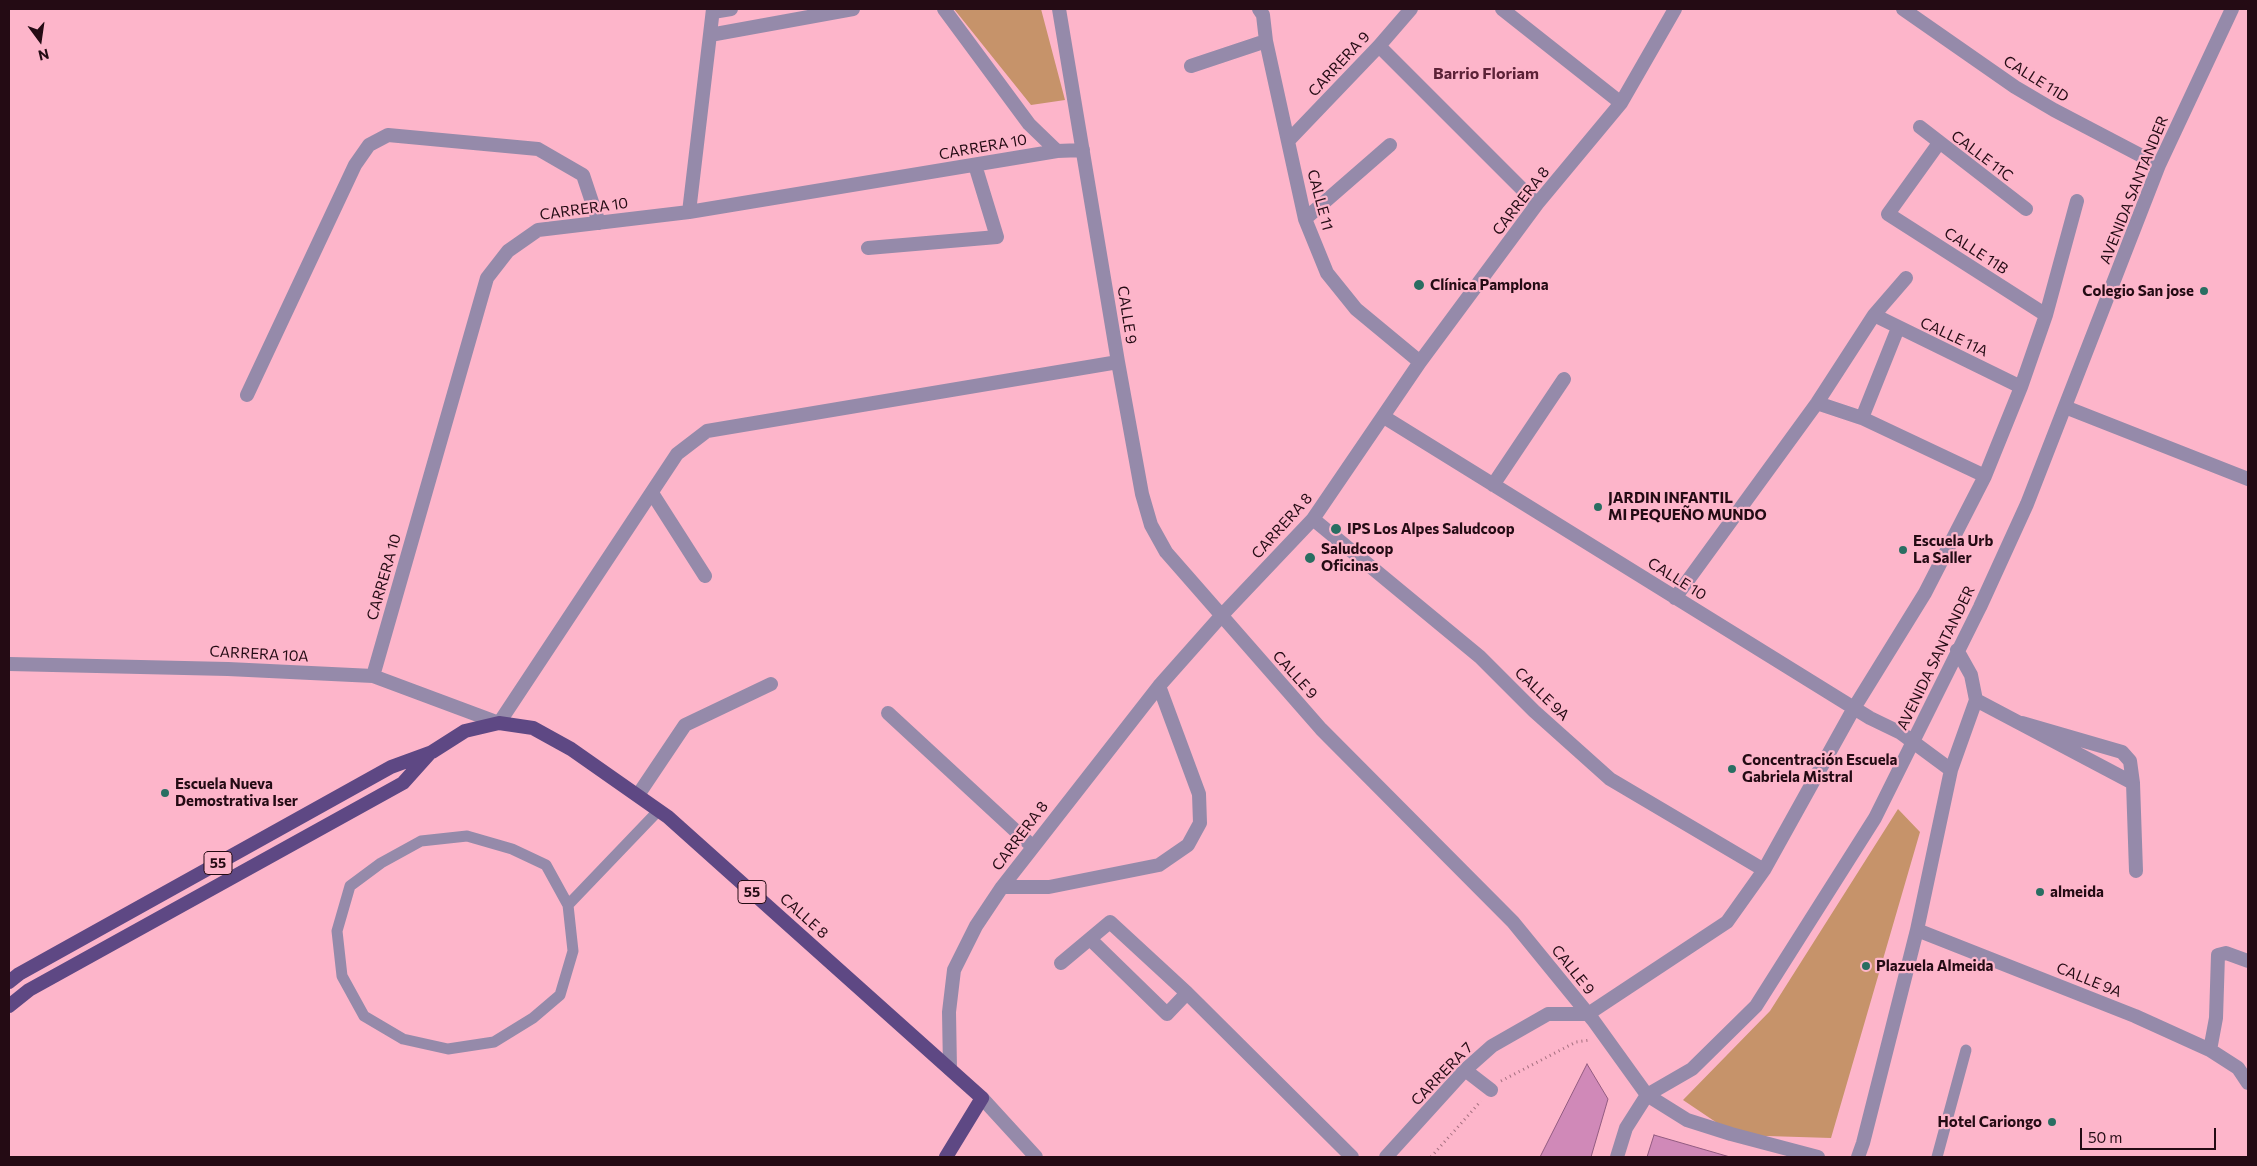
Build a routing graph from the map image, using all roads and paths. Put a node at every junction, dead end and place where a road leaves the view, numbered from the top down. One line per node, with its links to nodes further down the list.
1 (732, 9): 9 (street)
2 (853, 9): 12 (street)
3 (944, 9): 22 (street)
4 (1059, 9): 21 (street, CALLE 9)
5 (1411, 9): 14 (street, CARRERA 9)
6 (1502, 9): 16 (street)
7 (1675, 9): 16 (street, CARRERA 8)
8 (2232, 9): 24 (street, AVENIDA SANTANDER)
9 (713, 10): 12 (street)
10 (1264, 11): 13 (street, CALLE 11)
11 (1911, 11): 24 (street, CALLE 11D)
12 (710, 35): 28 (street)
13 (1266, 42): 15 (street); 18 (street, CALLE 11)
14 (1379, 46): 18 (street, CARRERA 9); 26 (street)
15 (1191, 66)
16 (1621, 103): 26 (street, CARRERA 8)
17 (1920, 127): 19 (street, CALLE 11C)
18 (1289, 140): 29 (street, CALLE 11)
19 (1939, 143): 27 (street, CALLE 11C); 34 (street, CALLE 11B)
20 (1390, 145): 29 (street)
21 (1083, 150): 22 (street, CARRERA 10); 36 (street, CALLE 9)
22 (1057, 151): 23 (street, CARRERA 10)
23 (975, 165): 28 (street, CARRERA 10); 31 (street)
24 (2160, 165): 42 (street, AVENIDA SANTANDER)
25 (2077, 201): 34 (street)
26 (1537, 204): 37 (street, CARRERA 8)
27 (2026, 209)
28 (689, 212): 30 (street, CARRERA 10)
29 (1305, 219): 37 (street, CALLE 11)
30 (599, 223): 40 (street); 55 (street, CARRERA 10)
31 (868, 248)
32 (1906, 278): 33 (street)
33 (1874, 315): 35 (street, CALLE 11A); 41 (street)
34 (2046, 315): 39 (street)
35 (1898, 328): 39 (street, CALLE 11A); 44 (street)
36 (1118, 362): 48 (street); 52 (street, CALLE 9)
37 (1420, 362): 43 (street, CARRERA 8)
38 (1564, 379): 47 (street)
39 (2021, 387): 45 (street)
40 (247, 395)
41 (1816, 403): 44 (street); 51 (street)
42 (2065, 407): 46 (street); 53 (street, AVENIDA SANTANDER)
43 (1384, 418): 47 (street, CALLE 10); 49 (street, CARRERA 8)
44 (1862, 418): 45 (street)
45 (1985, 476): 59 (street)
46 (2248, 479)
47 (1493, 485): 51 (street, CALLE 10)
48 (652, 493): 50 (street); 61 (street)
49 (1313, 519): 52 (street, CARRERA 8); 70 (street, CALLE 9A)
50 (705, 576)
51 (1675, 598): 59 (street, CALLE 10)
52 (1222, 615): 57 (street, CARRERA 8); 81 (street, CALLE 9)
53 (1957, 650): 58 (street); 63 (street, AVENIDA SANTANDER)
54 (9, 664): 55 (street, CARRERA 10A)
55 (372, 676): 61 (street, CARRERA 10A)
56 (771, 684): 67 (street)
57 (1159, 686): 69 (street, CARRERA 8); 72 (street)
58 (1976, 700): 62 (street); 65 (street)
59 (1854, 708): 63 (street, CALLE 10); 70 (street)
60 (888, 713): 69 (street)
61 (499, 723): 64 (highway, 55); 67 (highway, CALLE 8 / 55)
62 (2022, 723): 66 (street); 66 (street)
63 (1912, 742): 65 (street, CALLE 10); 88 (street, AVENIDA SANTANDER)
64 (432, 752): 78 (highway, 55); 80 (highway, 55)
65 (1951, 770): 74 (street)
66 (2133, 783): 71 (street)
67 (638, 795): 68 (highway, CALLE 8 / 55)
68 (659, 810): 73 (lane); 85 (highway, CALLE 8 / 55)
69 (1032, 846): 72 (street, CARRERA 8)
70 (1764, 870): 81 (street)
71 (2136, 871)
72 (1002, 887): 85 (street, CARRERA 8)
73 (568, 905): 73 (lane)
74 (1917, 930): 84 (street, CALLE 9A); 97 (street)
75 (1090, 939): 77 (street); 79 (street); 79 (street)
76 (2248, 961): 84 (street)
77 (1062, 963)
78 (9, 982)
79 (1187, 993): 92 (street)
80 (9, 1006)
81 (1591, 1017): 82 (street, CALLE 9); 87 (street, CARRERA 7)
82 (1604, 1034): 87 (path); 88 (street, CALLE 9)
83 (1966, 1050): 98 (lane)
84 (2210, 1050): 86 (street, CALLE 9A)
85 (950, 1070): 89 (highway, CALLE 8 / 55)
86 (2245, 1078)
87 (1478, 1079): 93 (street, CARRERA 7); 94 (path)
88 (1647, 1095): 95 (street); 96 (street, CALLE 9)
89 (982, 1098): 90 (highway); 91 (street, CALLE 8)
90 (946, 1157)
91 (1036, 1157)
92 (1352, 1157)
93 (1386, 1157)
94 (1431, 1157)
95 (1617, 1157)
96 (1818, 1157)
97 (1858, 1157)
98 (1937, 1157)

